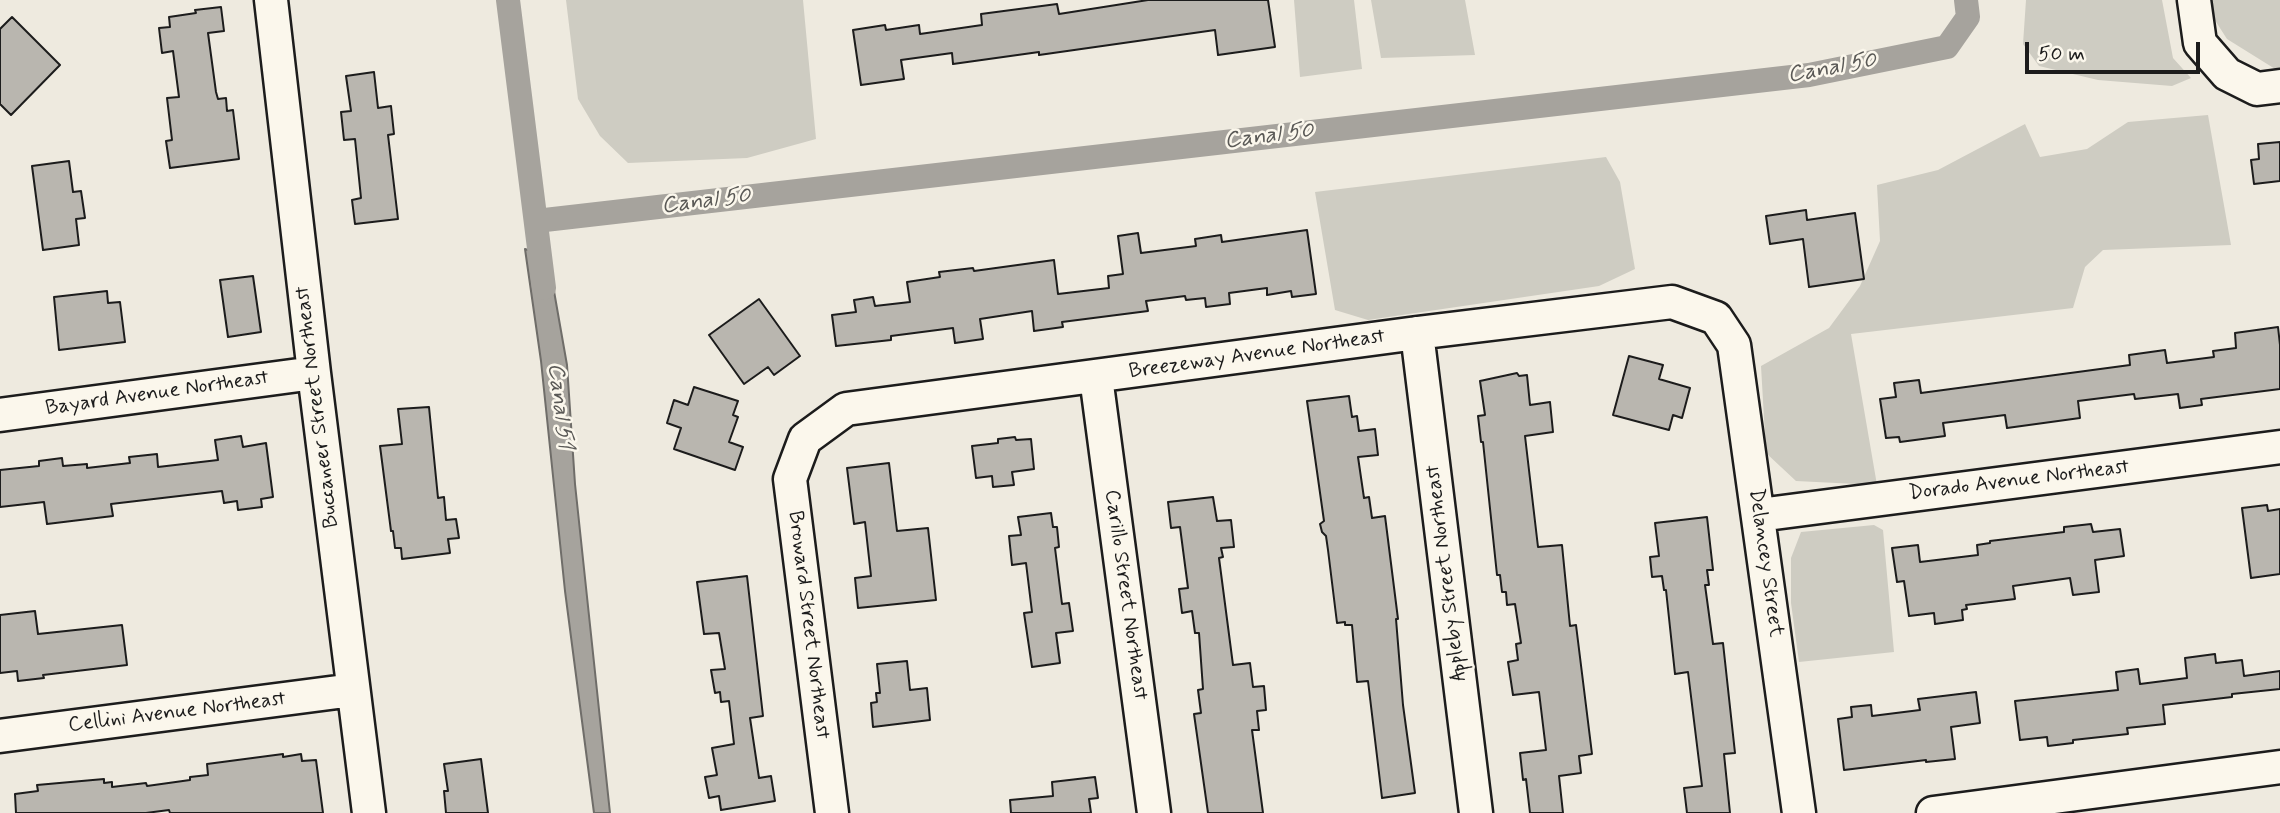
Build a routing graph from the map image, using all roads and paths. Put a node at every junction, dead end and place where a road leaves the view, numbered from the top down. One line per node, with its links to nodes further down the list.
1 (271, 0): 6 (street, Buccaneer Street Northeast)
2 (2194, 0): 3 (street)
3 (2280, 86)
4 (1716, 318): 5 (street, Breezeway Avenue Northeast); 11 (street, Delancey Street)
5 (1417, 333): 7 (street, Breezeway Avenue Northeast); 18 (street, Appleby Street Northeast)
6 (313, 373): 8 (street, Bayard Avenue Northeast); 12 (street, Buccaneer Street Northeast)
7 (1096, 377): 9 (street, Breezeway Avenue Northeast); 17 (street, Carillo Street Northeast)
8 (1, 410)
9 (805, 439): 16 (street, Broward Street Northeast)
10 (2280, 447): 11 (street, Dorado Avenue Northeast)
11 (1759, 515): 19 (street, Delancey Street)
12 (353, 690): 13 (street, Cellini Avenue Northeast); 15 (street, Buccaneer Street Northeast)
13 (0, 736)
14 (2280, 767): 20 (street)
15 (369, 813)
16 (832, 813)
17 (1154, 813)
18 (1476, 813)
19 (1799, 813)
20 (1933, 813)

